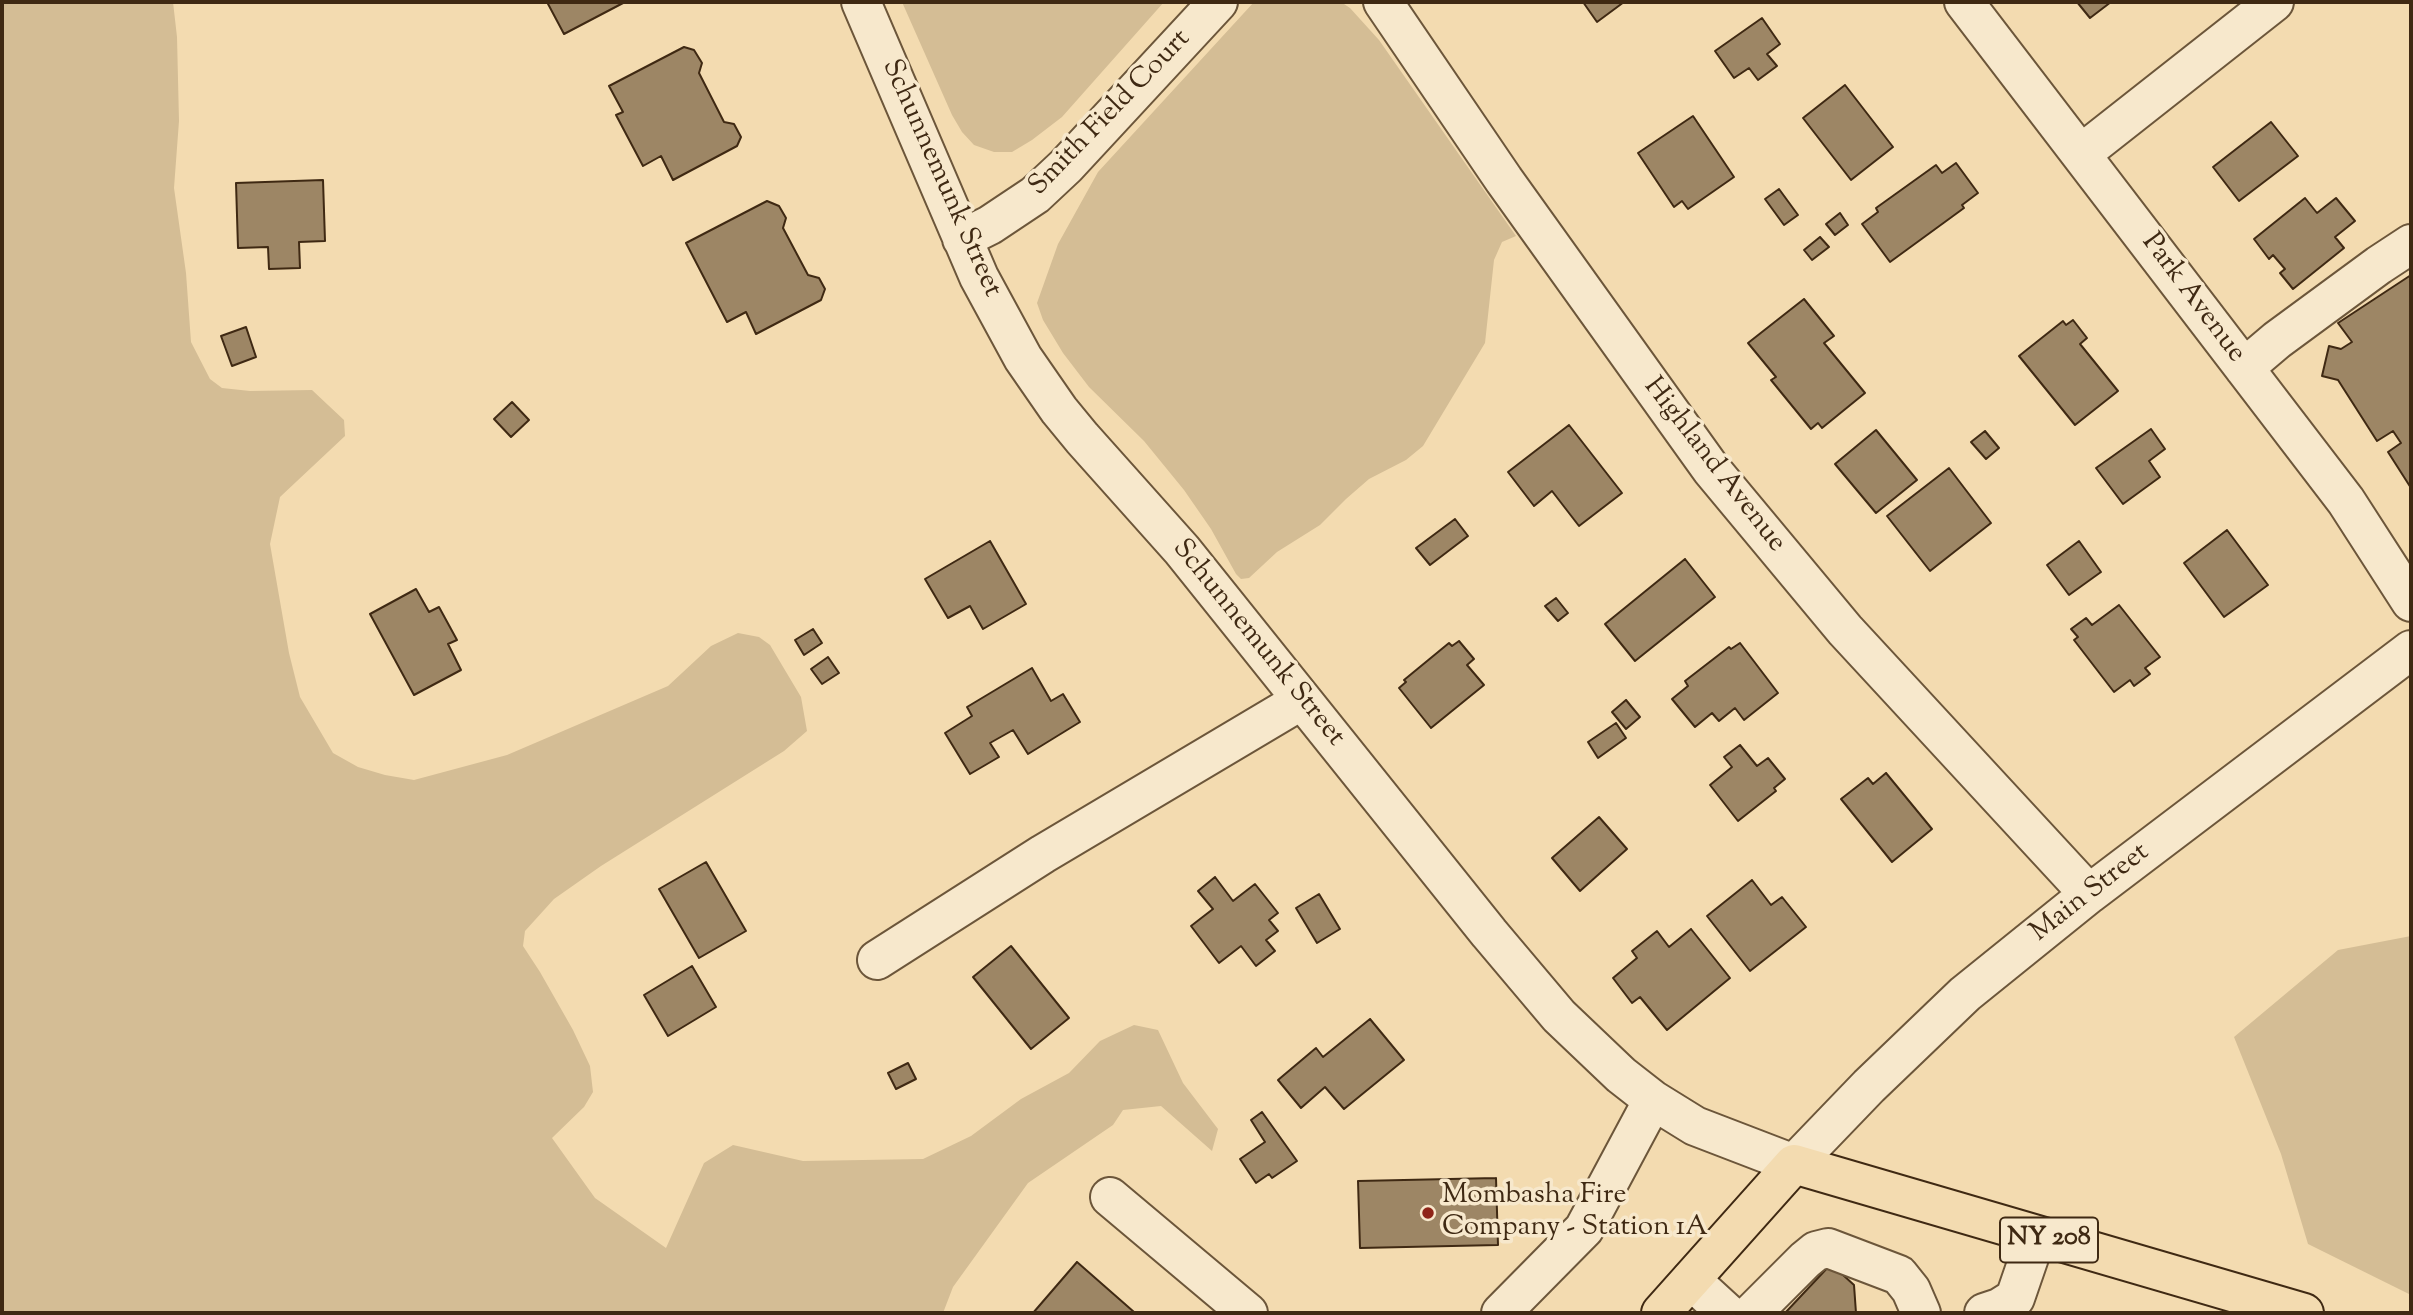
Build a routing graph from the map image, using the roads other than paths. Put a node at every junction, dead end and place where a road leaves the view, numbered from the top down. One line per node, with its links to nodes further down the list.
1 (861, 2): 7 (street, Schunnemunk Street)
2 (1218, 2): 7 (street, Smith Field Court)
3 (1383, 2): 13 (street, Highland Avenue)
4 (1964, 2): 6 (street, Park Avenue)
5 (2274, 2): 6 (street)
6 (2081, 154): 9 (street, Park Avenue)
7 (962, 239): 12 (street, Schunnemunk Street)
8 (2411, 244): 9 (street)
9 (2244, 368): 10 (street, Park Avenue)
10 (2411, 603)
11 (2411, 650): 13 (street, Main Street)
12 (1302, 700): 14 (street); 15 (street, Schunnemunk Street)
13 (2089, 894): 16 (street, Main Street)
14 (877, 960)
15 (1653, 1100): 16 (street, Schunnemunk Street); 22 (street)
16 (1794, 1164): 18 (main road, NY 208); 19 (main road)
17 (1110, 1197): 21 (street)
18 (2036, 1237): 26 (street); 27 (main road, NY 208)
19 (1692, 1280): 23 (main road); 24 (street)
20 (1770, 1307): 25 (street)
21 (1248, 1313)
22 (1501, 1313)
23 (1661, 1313)
24 (1727, 1313)
25 (1921, 1313)
26 (1984, 1313)
27 (2304, 1313)

